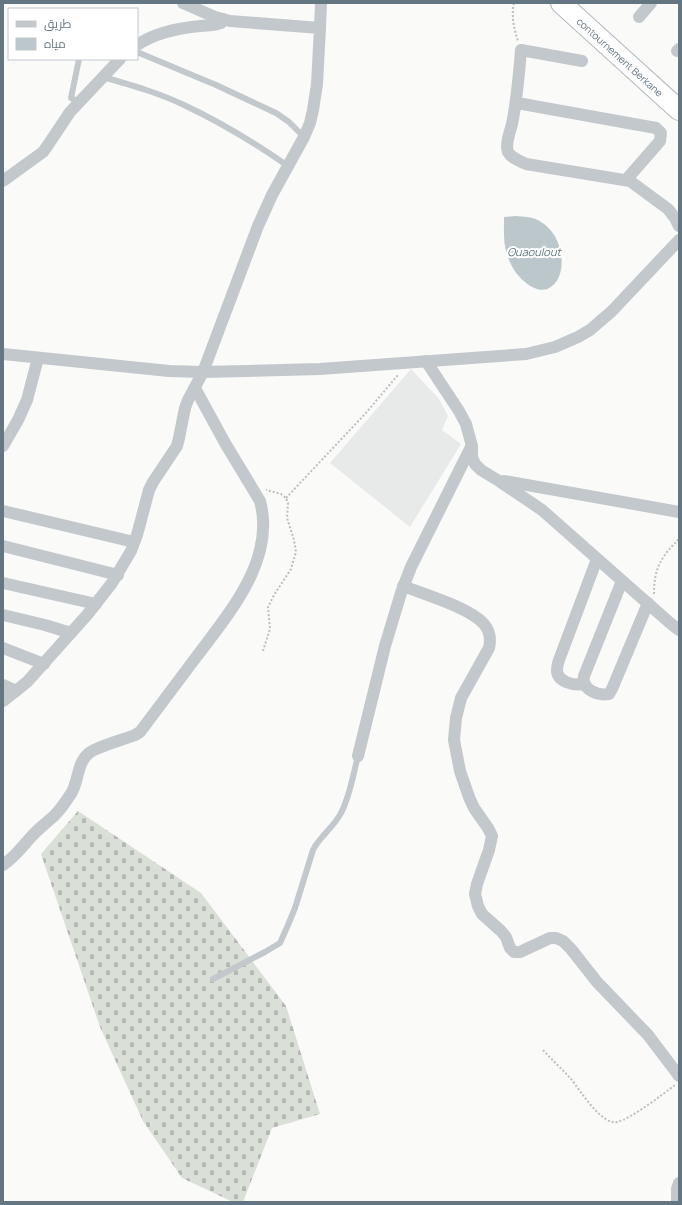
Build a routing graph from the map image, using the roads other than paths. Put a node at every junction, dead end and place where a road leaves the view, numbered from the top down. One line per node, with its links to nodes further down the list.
1 (183, 3): 7 (street)
2 (321, 3): 8 (street)
3 (561, 3): 18 (highway, contournement Berkane)
4 (580, 3): 15 (highway)
5 (651, 3): 6 (street)
6 (639, 17)
7 (223, 19): 8 (street); 9 (street)
8 (320, 28): 19 (street)
9 (138, 44)
10 (138, 52): 19 (lane)
11 (79, 60): 16 (lane)
12 (119, 60): 14 (street)
13 (582, 61): 17 (street)
14 (103, 77): 16 (street); 20 (lane)
15 (679, 92)
16 (79, 102): 22 (street)
17 (516, 103): 21 (street); 21 (street)
18 (679, 110)
19 (304, 137): 20 (street)
20 (288, 166): 28 (street)
21 (626, 180): 23 (street)
22 (3, 181)
23 (679, 226)
24 (679, 240): 27 (street)
25 (3, 354): 26 (street)
26 (38, 358): 28 (street); 30 (street)
27 (426, 361): 28 (street); 31 (street)
28 (204, 372): 29 (street)
29 (195, 388): 35 (street); 54 (street)
30 (3, 446)
31 (472, 446): 32 (street); 41 (street)
32 (499, 481): 34 (street); 37 (street)
33 (3, 511): 35 (street)
34 (679, 512)
35 (134, 542): 38 (street)
36 (3, 546): 38 (street)
37 (597, 559): 39 (street); 49 (street)
38 (118, 575): 42 (street)
39 (622, 581): 43 (street); 49 (street)
40 (3, 583): 42 (street)
41 (403, 586): 53 (street); 56 (street)
42 (96, 604): 46 (street)
43 (650, 605): 45 (street); 49 (street)
44 (3, 614): 46 (street)
45 (679, 630)
46 (71, 633): 48 (street)
47 (3, 648): 48 (street)
48 (44, 664): 51 (street)
49 (584, 684)
50 (3, 685): 51 (street)
51 (16, 691): 52 (street)
52 (3, 701)
53 (358, 756): 55 (lane)
54 (3, 865)
55 (213, 979)
56 (679, 1076)
57 (679, 1183): 58 (street)
58 (677, 1202)

